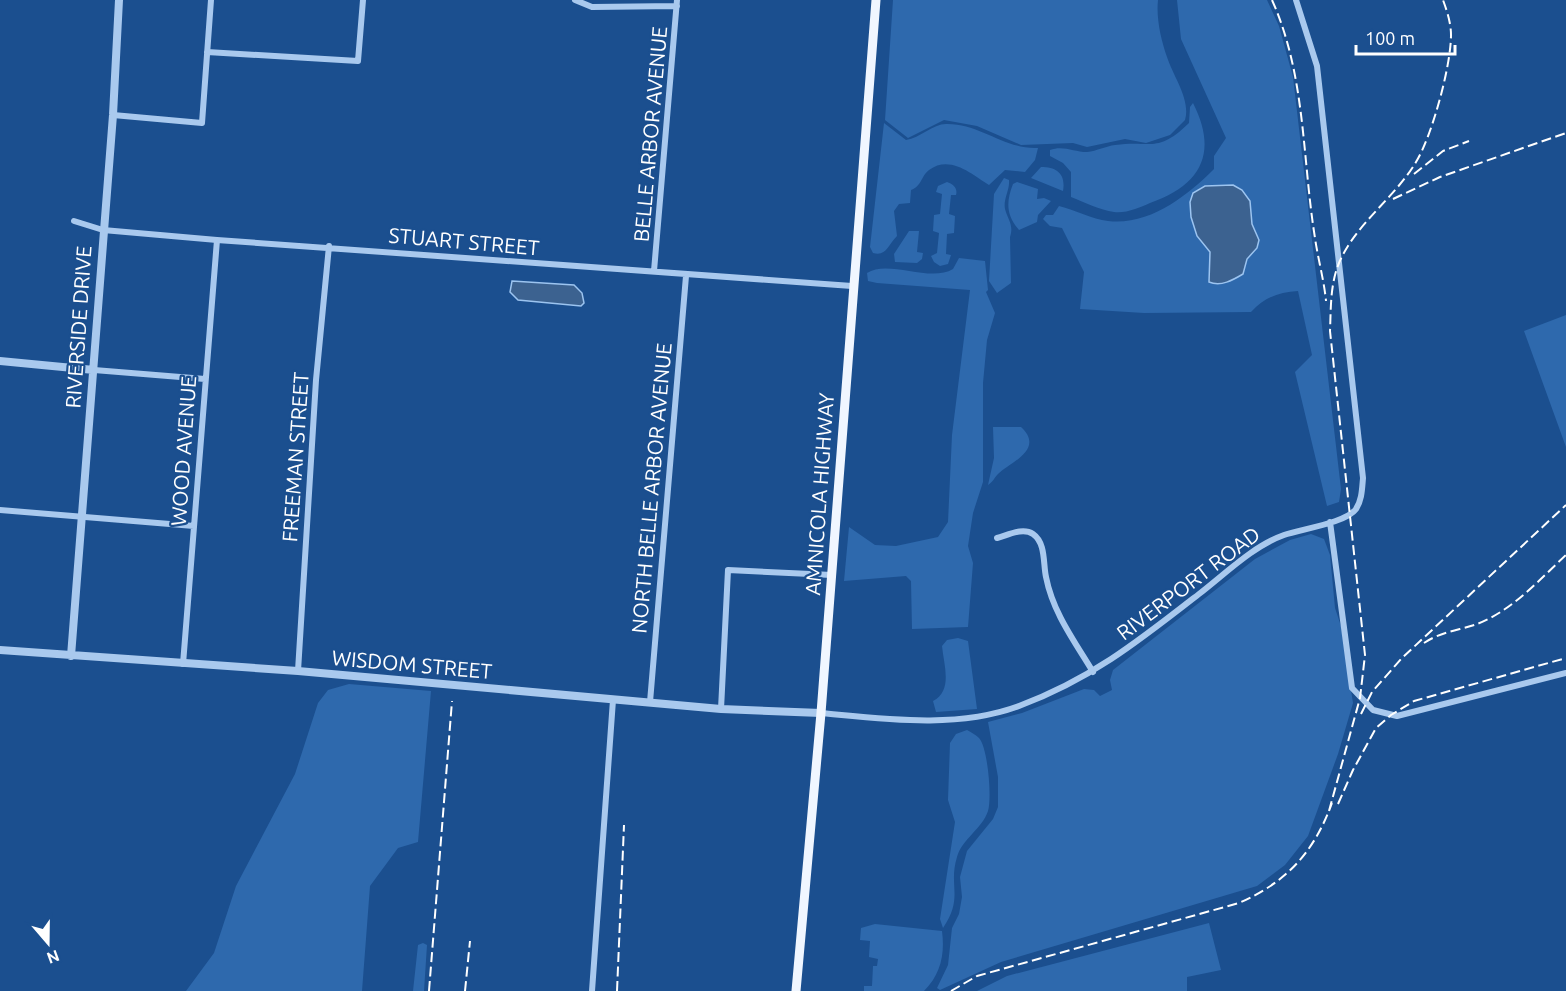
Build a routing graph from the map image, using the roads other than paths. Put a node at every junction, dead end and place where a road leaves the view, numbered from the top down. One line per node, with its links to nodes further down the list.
1 (119, 0): 9 (street, RIVERSIDE DRIVE)
2 (211, 0): 8 (street)
3 (363, 0): 8 (street)
4 (575, 0): 7 (street)
5 (876, 0): 16 (main road, AMNICOLA HIGHWAY)
6 (1296, 0): 22 (street, RIVERPORT ROAD)
7 (677, 3): 14 (street, BELLE ARBOR AVENUE)
8 (207, 52): 9 (street)
9 (113, 115): 11 (street, RIVERSIDE DRIVE)
10 (74, 221): 11 (street, STUART STREET)
11 (103, 230): 12 (street, STUART STREET); 18 (street, RIVERSIDE DRIVE)
12 (217, 240): 13 (street, STUART STREET); 19 (street, WOOD AVENUE)
13 (329, 246): 14 (street, STUART STREET); 29 (street, FREEMAN STREET)
14 (654, 272): 15 (street, STUART STREET)
15 (686, 276): 16 (street, STUART STREET); 33 (street, NORTH BELLE ARBOR AVENUE)
16 (852, 286): 25 (main road, AMNICOLA HIGHWAY)
17 (0, 361): 18 (street)
18 (94, 370): 19 (street); 21 (street, RIVERSIDE DRIVE)
19 (205, 379): 23 (street, WOOD AVENUE)
20 (0, 510): 21 (street)
21 (80, 518): 23 (street); 27 (street, RIVERSIDE DRIVE)
22 (1330, 522): 30 (street, RIVERPORT ROAD); 31 (street)
23 (194, 526): 28 (street, WOOD AVENUE)
24 (997, 538): 30 (street)
25 (832, 575): 34 (street); 35 (main road, AMNICOLA HIGHWAY)
26 (0, 650): 27 (street, WISDOM STREET)
27 (71, 656): 28 (street, WISDOM STREET)
28 (183, 664): 29 (street, WISDOM STREET)
29 (298, 671): 32 (street, WISDOM STREET)
30 (1094, 672): 35 (street, RIVERPORT ROAD)
31 (1566, 673)
32 (613, 699): 33 (street, WISDOM STREET); 36 (street)
33 (650, 702): 34 (street, WISDOM STREET)
34 (721, 709): 35 (street, WISDOM STREET)
35 (821, 713): 37 (main road, AMNICOLA HIGHWAY)
36 (592, 991)
37 (796, 991)

